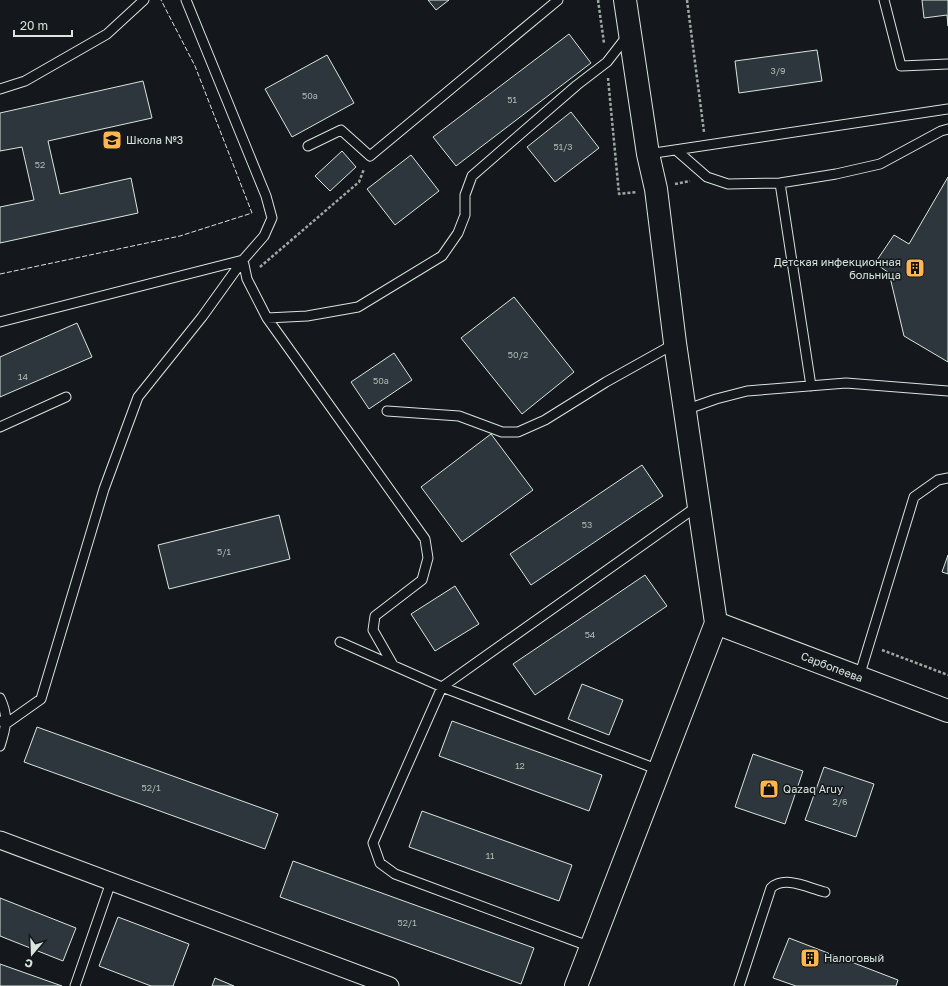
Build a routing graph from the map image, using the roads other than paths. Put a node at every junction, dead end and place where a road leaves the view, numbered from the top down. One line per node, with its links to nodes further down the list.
1 (144, 0): 8 (lane)
2 (186, 0): 15 (lane)
3 (558, 0): 11 (lane)
4 (625, 0): 6 (street)
5 (884, 0): 7 (lane)
6 (629, 33): 13 (street); 16 (lane)
7 (948, 64)
8 (0, 89)
9 (948, 109): 12 (lane)
10 (948, 129): 14 (lane)
11 (308, 146)
12 (676, 150): 13 (lane); 14 (lane)
13 (648, 154): 18 (street)
14 (780, 183): 19 (lane)
15 (243, 260): 16 (lane); 17 (lane); 34 (lane)
16 (267, 318): 29 (lane)
17 (0, 322)
18 (675, 343): 22 (street); 23 (lane)
19 (811, 386): 20 (lane); 22 (lane)
20 (948, 391)
21 (66, 397): 24 (lane)
22 (685, 410): 26 (street)
23 (387, 411)
24 (0, 427)
25 (948, 478): 30 (lane)
26 (698, 505): 27 (street); 31 (lane)
27 (716, 623): 30 (street, Сарбопеева); 36 (street)
28 (340, 642): 29 (lane)
29 (394, 665): 31 (lane)
30 (859, 677): 33 (street, Сарбопеева)
31 (442, 687): 36 (lane); 40 (lane)
32 (0, 698): 34 (lane)
33 (948, 711)
34 (4, 722): 35 (lane)
35 (0, 746)
36 (659, 770): 40 (street)
37 (0, 840): 38 (street)
38 (111, 882): 41 (lane); 42 (street)
39 (825, 892): 44 (lane)
40 (591, 947): 43 (street)
41 (75, 986)
42 (390, 986)
43 (576, 986)
44 (739, 986)

